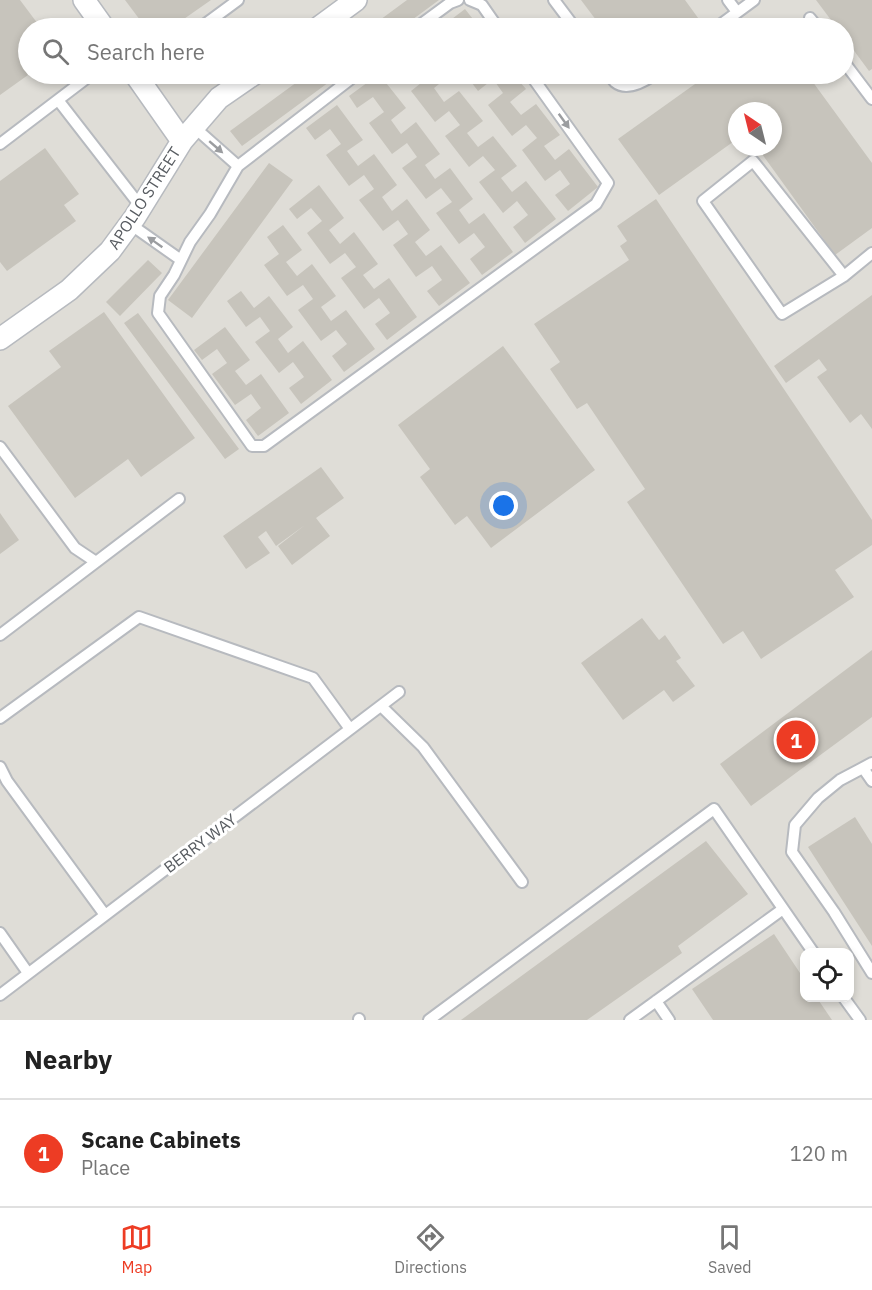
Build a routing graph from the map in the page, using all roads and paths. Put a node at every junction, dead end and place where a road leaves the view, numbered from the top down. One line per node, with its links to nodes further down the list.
1 (84, 0): 10 (street)
2 (238, 0): 11 (lane)
3 (458, 0): 13 (lane)
4 (470, 0): 14 (lane)
5 (554, 0): 15 (lane)
6 (728, 0): 9 (lane)
7 (754, 0): 9 (lane)
8 (347, 3): 12 (street)
9 (737, 12): 16 (lane)
10 (97, 18)
11 (214, 18)
12 (330, 18)
13 (430, 18)
14 (491, 18)
15 (568, 18)
16 (729, 18)
17 (854, 76): 25 (lane)
18 (79, 84): 26 (lane)
19 (146, 84): 27 (street)
20 (239, 84): 27 (street, APOLLO STREET)
21 (344, 84): 29 (lane)
22 (537, 84): 32 (lane, one-way to 32)
23 (620, 84): 24 (lane)
24 (636, 84)
25 (872, 99)
26 (58, 100): 28 (lane); 30 (lane)
27 (188, 134): 29 (lane, one-way to 29); 30 (street, APOLLO STREET)
28 (0, 144)
29 (238, 166): 32 (lane)
30 (136, 215): 32 (lane, one-way to 30); 34 (street, APOLLO STREET)
31 (872, 253): 33 (lane)
32 (181, 260)
33 (844, 276): 33 (lane)
34 (0, 339)
35 (0, 447): 37 (lane)
36 (179, 499): 37 (lane)
37 (96, 562): 38 (lane)
38 (0, 635)
39 (399, 692): 40 (lane, BERRY WAY)
40 (381, 706): 42 (lane, BERRY WAY); 46 (lane)
41 (0, 718): 42 (lane)
42 (350, 729): 48 (lane, BERRY WAY)
43 (0, 766): 48 (lane)
44 (868, 766): 45 (lane); 52 (lane)
45 (872, 781)
46 (522, 882)
47 (783, 909): 50 (lane); 54 (lane); 56 (lane)
48 (105, 915): 51 (lane, BERRY WAY)
49 (0, 933): 51 (lane)
50 (810, 948)
51 (28, 973): 53 (lane, BERRY WAY)
52 (872, 973)
53 (0, 994)
54 (656, 1001): 57 (lane); 58 (lane)
55 (847, 1002): 59 (lane)
56 (429, 1020)
57 (630, 1020)
58 (669, 1020)
59 (860, 1020)

